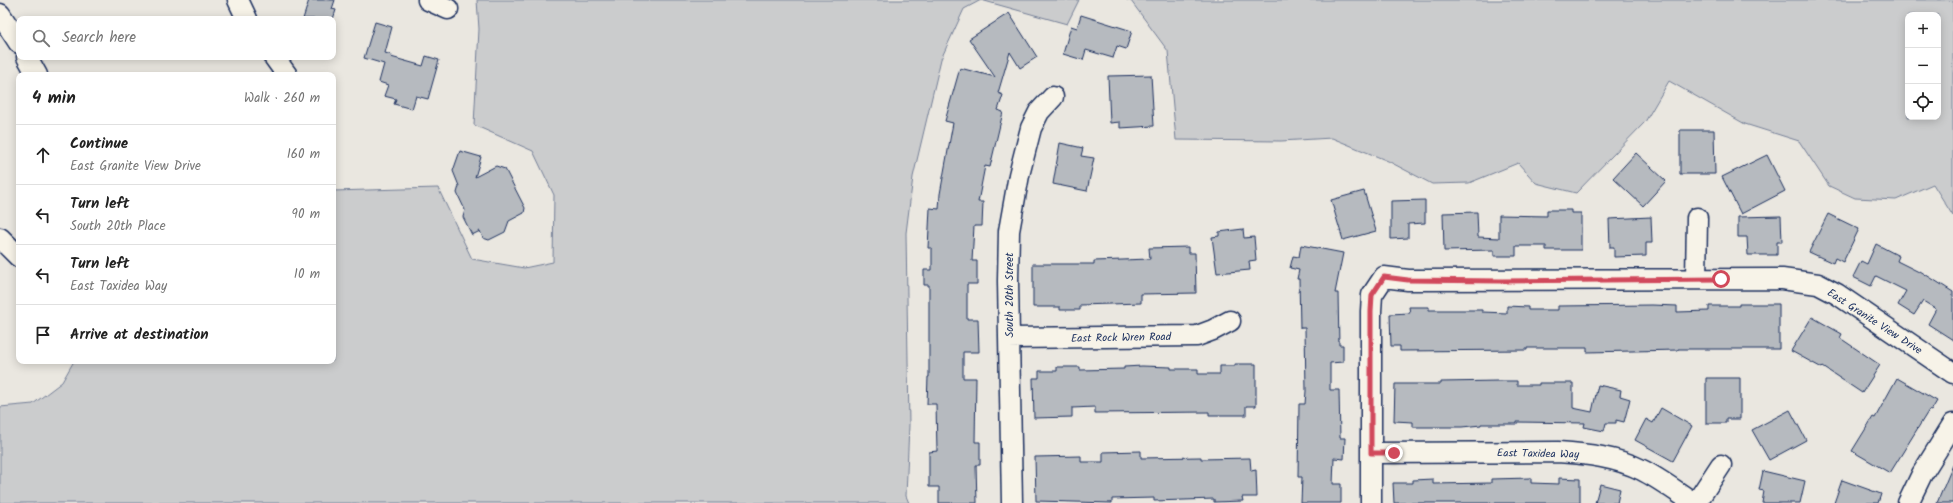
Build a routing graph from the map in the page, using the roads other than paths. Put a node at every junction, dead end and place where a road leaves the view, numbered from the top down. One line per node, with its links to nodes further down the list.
1 (238, 0): 5 (street)
2 (428, 0): 3 (street)
3 (448, 9)
4 (0, 14): 6 (street)
5 (246, 16)
6 (16, 38)
7 (29, 60): 9 (street)
8 (276, 60): 10 (street)
9 (35, 72)
10 (286, 72)
11 (1053, 96): 17 (street, South 20th Street)
12 (1697, 218): 15 (street)
13 (0, 238): 14 (street)
14 (16, 254)
15 (1696, 279): 18 (street, East Granite View Drive); 20 (street, East Granite View Drive)
16 (1230, 321): 17 (street, East Rock Wren Road)
17 (1009, 338): 22 (street, South 20th Street)
18 (1953, 373)
19 (1953, 424): 25 (street)
20 (1371, 453): 23 (street); 24 (street, East Taxidea Way)
21 (1721, 465): 24 (street, East Taxidea Way)
22 (1012, 503)
23 (1371, 503)
24 (1695, 503)
25 (1908, 503)

